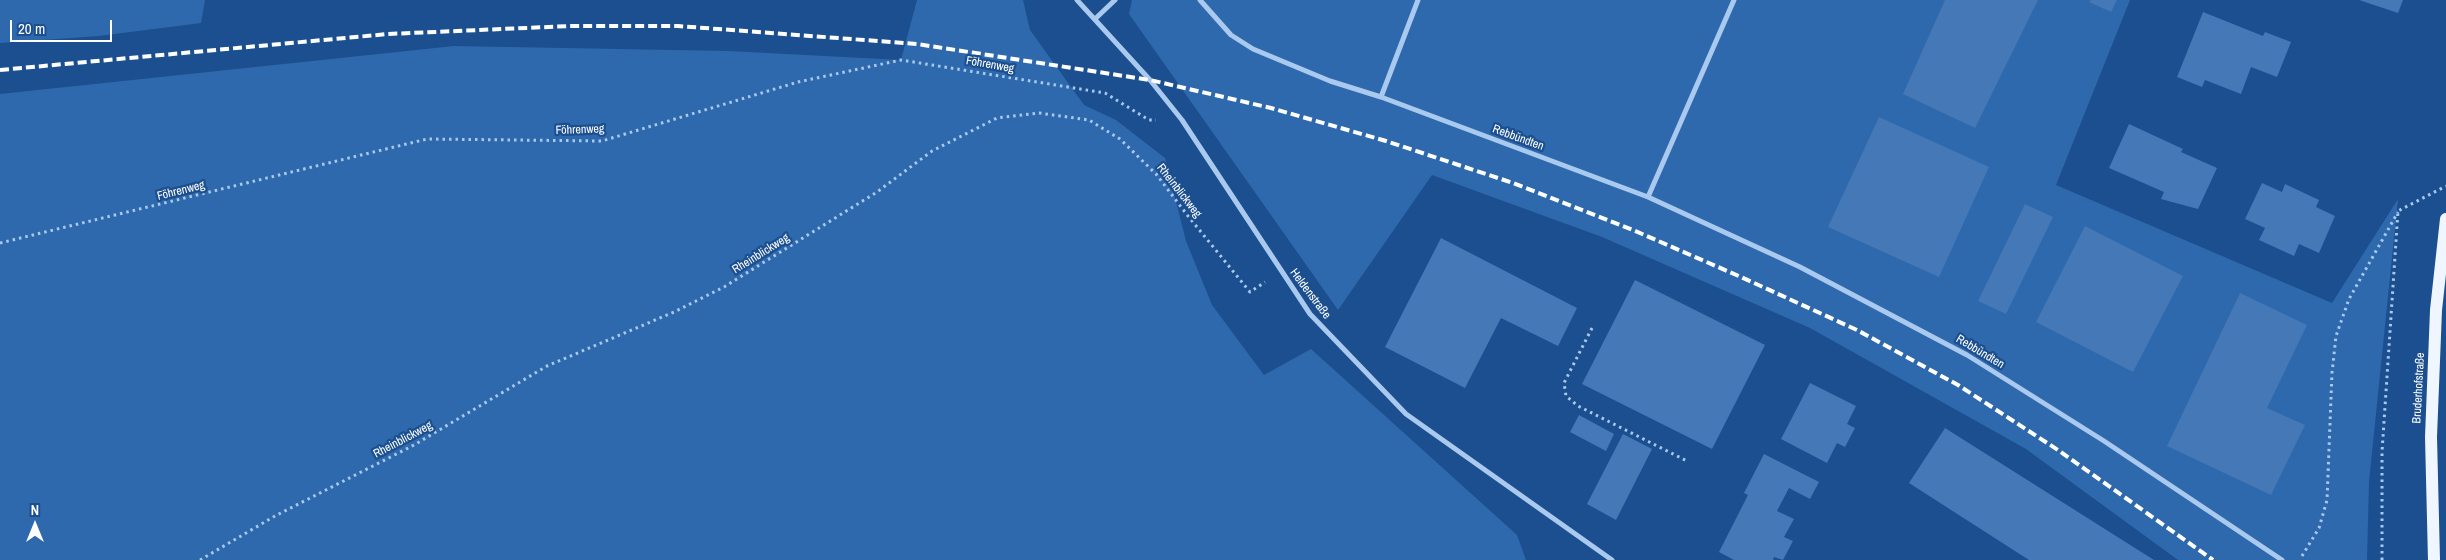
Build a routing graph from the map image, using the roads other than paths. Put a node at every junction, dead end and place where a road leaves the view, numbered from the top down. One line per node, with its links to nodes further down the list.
1 (1077, 0): 6 (street, Heldenstraße)
2 (1115, 0): 6 (street)
3 (1200, 0): 7 (street, Rebbündten)
4 (1418, 0): 7 (street)
5 (1734, 0): 8 (street)
6 (1094, 19): 10 (street, Heldenstraße)
7 (1381, 97): 8 (street, Rebbündten)
8 (1648, 197): 11 (street, Rebbündten)
9 (2446, 218): 12 (main road, Bruderhofstraße)
10 (1612, 560)
11 (2282, 560)
12 (2434, 560)

